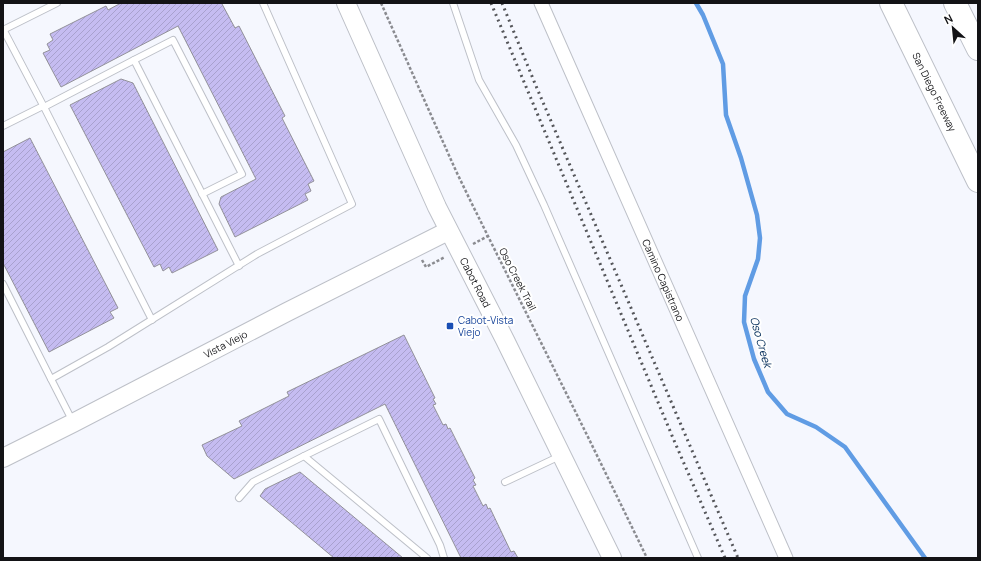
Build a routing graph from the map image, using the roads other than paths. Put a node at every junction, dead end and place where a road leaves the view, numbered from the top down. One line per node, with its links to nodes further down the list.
1 (57, 3): 8 (lane)
2 (263, 3): 16 (lane)
3 (346, 3): 15 (main road, Cabot Road)
4 (453, 3): 29 (lane)
5 (541, 3): 30 (street, Camino Capistrano)
6 (891, 3): 13 (highway, San Diego Freeway)
7 (955, 3): 9 (highway)
8 (3, 30): 11 (lane)
9 (978, 49)
10 (134, 60): 11 (lane); 14 (lane); 14 (lane)
11 (44, 106): 12 (lane); 18 (lane)
12 (3, 126)
13 (978, 181)
14 (202, 194): 16 (lane)
15 (448, 231): 20 (main road, Vista Viejo); 22 (main road, Cabot Road)
16 (239, 266): 18 (lane)
17 (3, 284): 19 (lane)
18 (152, 320): 19 (lane)
19 (51, 379): 20 (lane)
20 (73, 423): 23 (main road, Vista Viejo)
21 (304, 456): 25 (lane); 26 (lane); 27 (lane)
22 (561, 456): 24 (lane); 28 (main road, Cabot Road)
23 (3, 458)
24 (505, 482)
25 (240, 498)
26 (426, 558)
27 (444, 558)
28 (612, 558)
29 (698, 558)
30 (786, 558)

